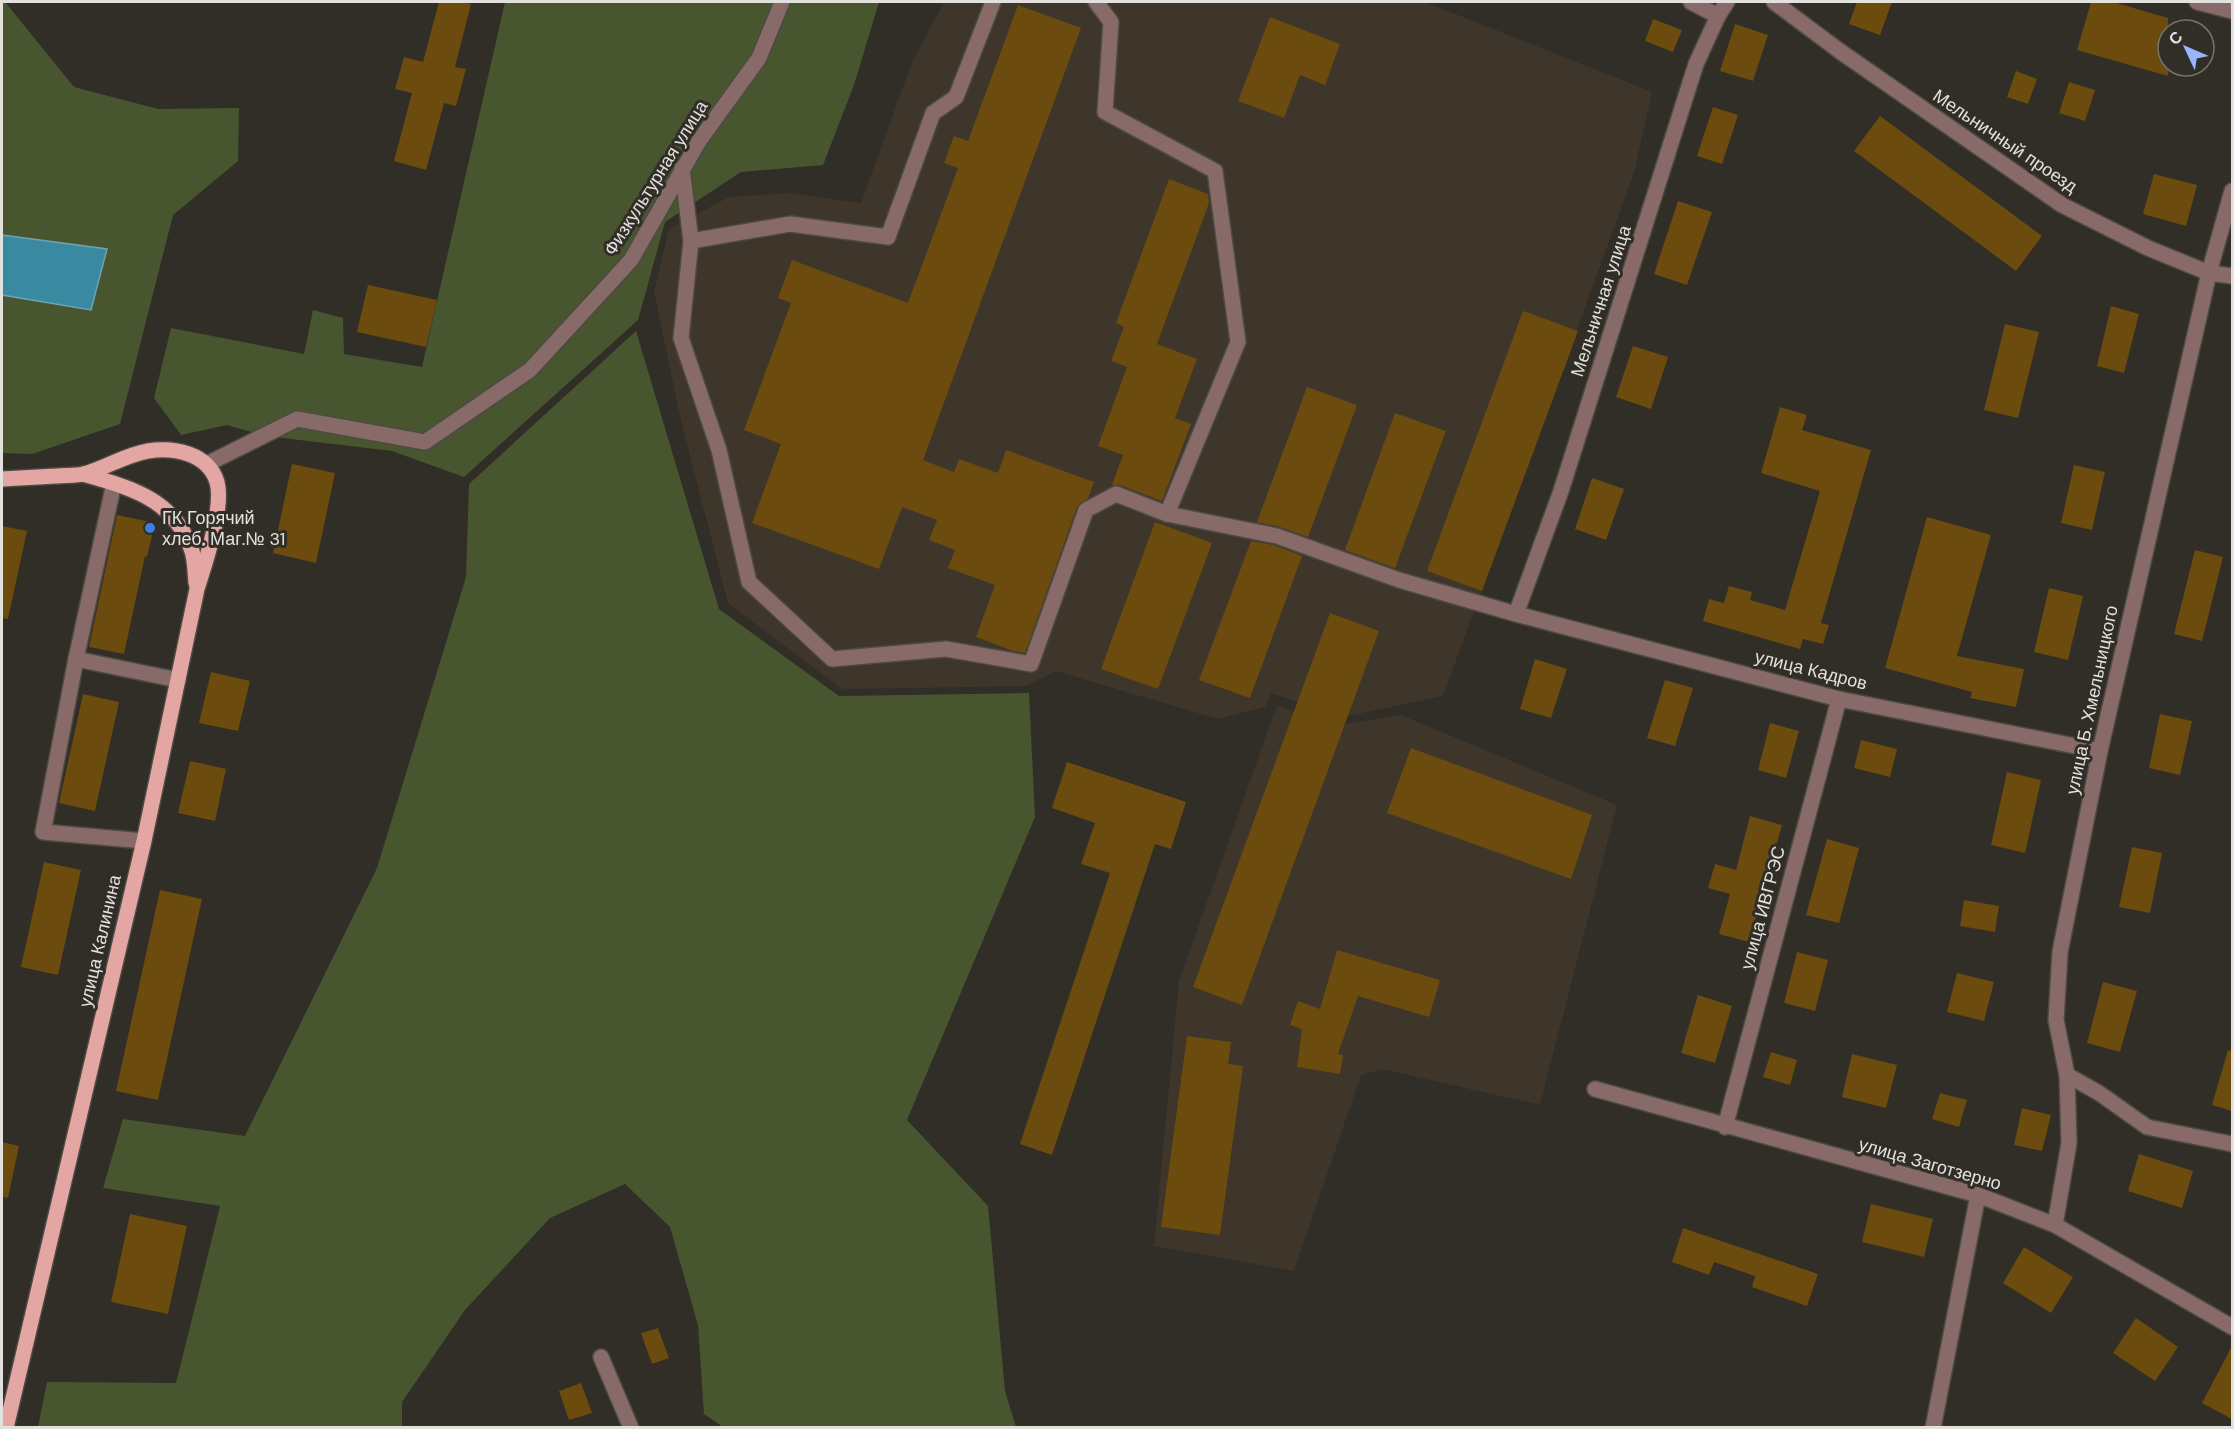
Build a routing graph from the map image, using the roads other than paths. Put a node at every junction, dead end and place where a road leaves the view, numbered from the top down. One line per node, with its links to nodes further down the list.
1 (782, 2): 10 (street, Физкультурная улица)
2 (993, 2): 12 (street)
3 (1096, 2): 20 (street)
4 (1690, 2): 9 (street)
5 (1727, 2): 9 (street, Мельничная улица)
6 (1774, 2): 13 (street, Мельничный проезд)
7 (2197, 2): 8 (street)
8 (2232, 12)
9 (1718, 16): 24 (street, Мельничная улица)
10 (682, 168): 12 (street); 16 (street, Физкультурная улица)
11 (2232, 191): 13 (street, улица Б. Хмельницкого)
12 (692, 241): 20 (street, улица Кадров)
13 (2209, 273): 14 (street, Мельничный проезд); 28 (street, улица Б. Хмельницкого)
14 (2232, 276)
15 (129, 456): 16 (main road); 17 (main road); 19 (main road)
16 (207, 464): 21 (main road, улица Калинина)
17 (82, 474): 18 (main road); 19 (main road)
18 (2, 479)
19 (114, 483): 22 (main road); 25 (street)
20 (1167, 514): 24 (street, улица Кадров)
21 (214, 523): 22 (main road); 23 (main road, улица Калинина)
22 (183, 530): 23 (main road)
23 (197, 589): 26 (main road, улица Калинина)
24 (1516, 614): 27 (street, улица Кадров)
25 (76, 659): 26 (street); 29 (street)
26 (178, 680): 29 (main road, улица Калинина)
27 (1839, 699): 28 (street, улица Кадров); 32 (street, улица ИВГРЭС)
28 (2100, 751): 30 (street, улица Б. Хмельницкого)
29 (144, 841): 38 (main road, улица Калинина)
30 (2067, 1075): 33 (street); 35 (street, улица Б. Хмельницкого)
31 (1595, 1089): 32 (street, улица Заготзерно)
32 (1725, 1127): 34 (street, улица Заготзерно)
33 (2232, 1144)
34 (1978, 1196): 35 (street, улица Заготзерно); 40 (street)
35 (2055, 1225): 36 (street, улица Заготзерно)
36 (2232, 1327)
37 (601, 1357): 39 (street)
38 (6, 1428)
39 (631, 1428)
40 (1933, 1428)

